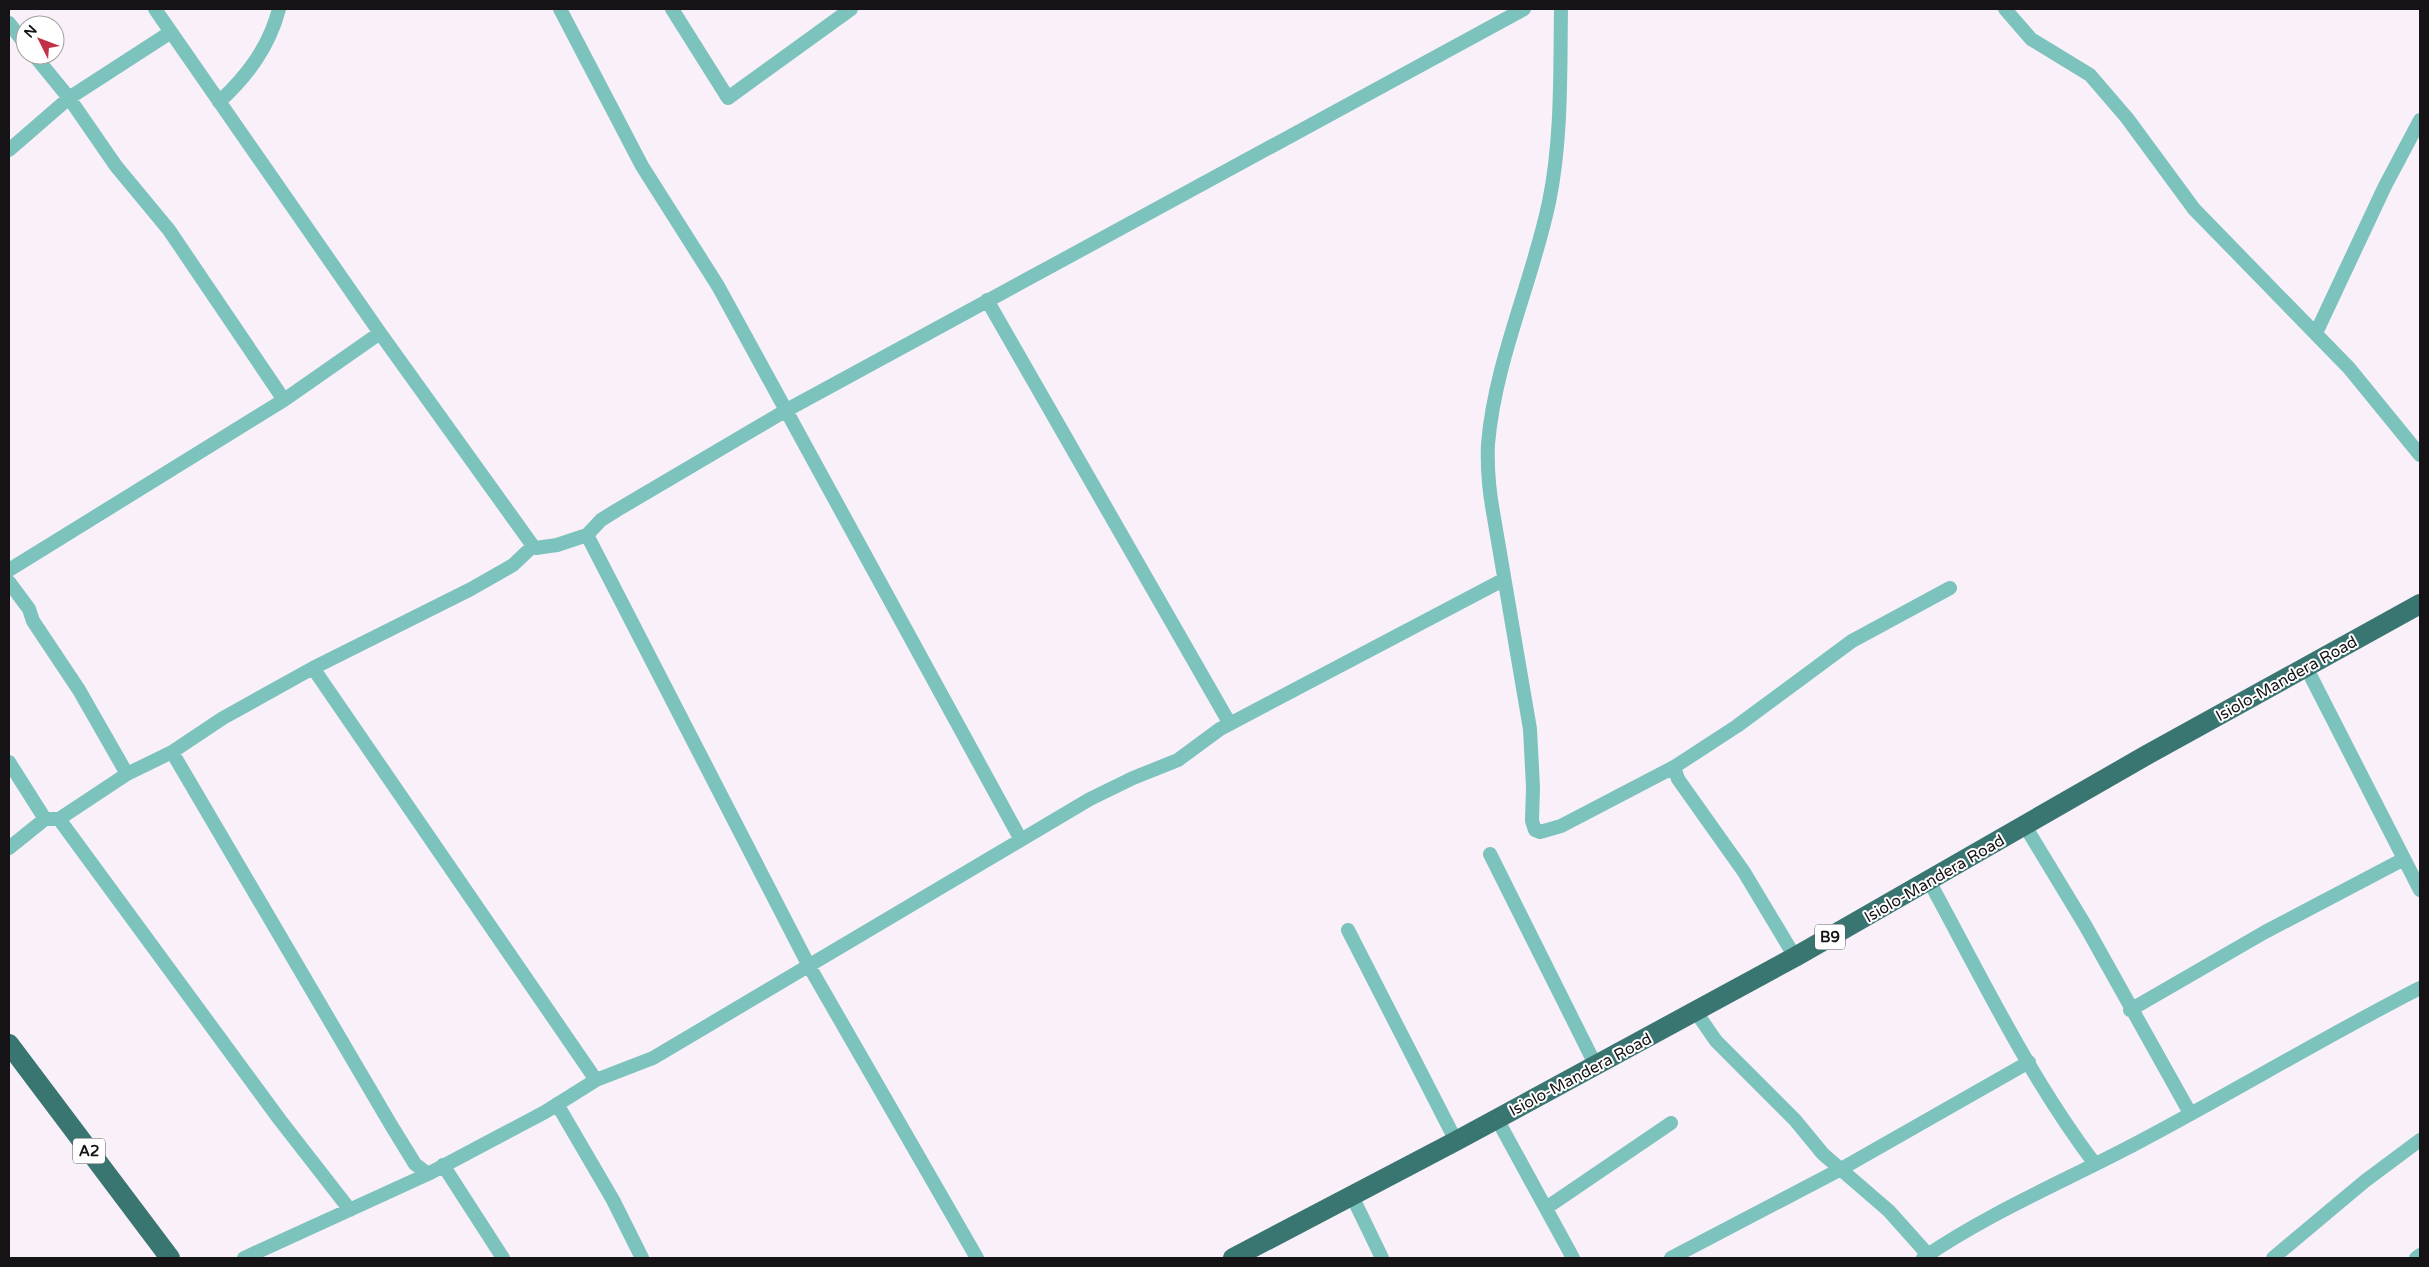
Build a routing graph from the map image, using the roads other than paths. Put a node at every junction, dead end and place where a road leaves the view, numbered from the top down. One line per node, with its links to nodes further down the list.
1 (155, 9): 9 (street)
2 (280, 9): 12 (street)
3 (560, 9): 19 (street)
4 (672, 9): 5 (street)
5 (851, 9)
6 (1524, 9): 15 (street)
7 (1561, 9): 24 (street)
8 (2005, 9): 17 (street)
9 (171, 32): 11 (street); 12 (street)
10 (42, 65): 11 (street)
11 (69, 98): 14 (street); 18 (street)
12 (219, 102): 16 (street)
13 (2420, 120): 17 (street)
14 (9, 150)
15 (987, 300): 19 (street); 30 (street)
16 (380, 333): 18 (street); 22 (street)
17 (2316, 333): 20 (street)
18 (284, 400): 23 (street)
19 (785, 410): 21 (street); 37 (street)
20 (2420, 455)
21 (587, 536): 22 (street); 45 (street)
22 (533, 546): 29 (street)
23 (9, 570)
24 (1503, 580): 30 (street); 33 (street)
25 (9, 582): 34 (street)
26 (1950, 588): 33 (street)
27 (2420, 604): 28 (highway, Isiolo-Mandera Road / B9)
28 (2306, 667): 36 (highway, Isiolo-Mandera Road / B9); 40 (street)
29 (313, 668): 31 (street); 52 (street)
30 (1230, 724): 37 (street)
31 (172, 752): 34 (street); 62 (street)
32 (9, 762): 35 (street)
33 (1674, 767): 44 (street)
34 (127, 774): 35 (street)
35 (52, 819): 38 (street); 65 (street)
36 (2025, 826): 41 (highway, Isiolo-Mandera Road / B9); 47 (street)
37 (1021, 840): 45 (street)
38 (9, 848)
39 (1490, 854): 51 (street)
40 (2404, 859): 42 (street); 47 (street)
41 (1930, 881): 44 (highway, Isiolo-Mandera Road / B9); 50 (street)
42 (2420, 890)
43 (1348, 930): 58 (street)
44 (1796, 957): 48 (highway, Isiolo-Mandera Road / B9)
45 (809, 966): 52 (street); 73 (street)
46 (2420, 988): 54 (street)
47 (2130, 1010): 54 (street)
48 (1696, 1012): 51 (highway, Isiolo-Mandera Road / B9); 61 (street)
49 (9, 1044): 69 (highway, A2)
50 (2029, 1062): 59 (street); 61 (street)
51 (1596, 1066): 55 (highway, Isiolo-Mandera Road / B9)
52 (596, 1080): 53 (street)
53 (558, 1104): 60 (street); 72 (street)
54 (2190, 1113): 59 (street)
55 (1497, 1119): 58 (highway, Isiolo-Mandera Road / B9); 64 (street)
56 (1671, 1123): 64 (street)
57 (2420, 1140): 77 (street)
58 (1456, 1141): 63 (highway, Isiolo-Mandera Road / B9)
59 (2095, 1164): 68 (street)
60 (443, 1165): 62 (street); 71 (street)
61 (1841, 1169): 68 (street); 76 (street)
62 (428, 1174): 65 (street)
63 (1352, 1196): 67 (highway, Isiolo-Mandera Road / B9); 74 (street)
64 (1546, 1208): 75 (street)
65 (350, 1210): 70 (street)
66 (2420, 1255): 78 (street)
67 (1241, 1256)
68 (1928, 1257)
69 (170, 1258)
70 (244, 1258)
71 (503, 1258)
72 (642, 1258)
73 (977, 1258)
74 (1382, 1258)
75 (1573, 1258)
76 (1671, 1258)
77 (2273, 1258)
78 (2416, 1258)

